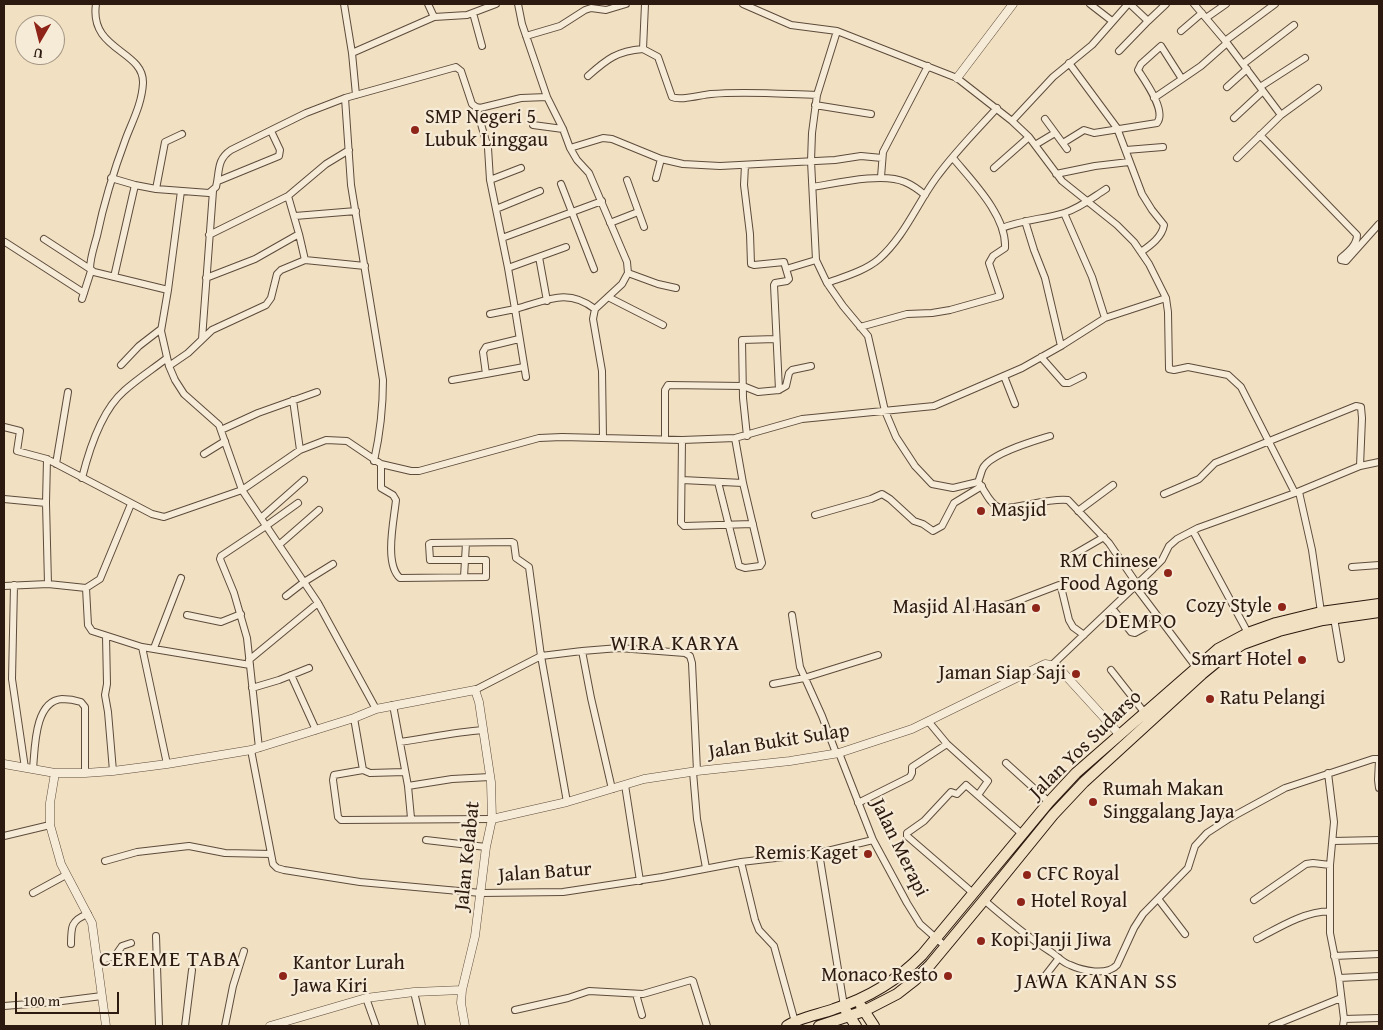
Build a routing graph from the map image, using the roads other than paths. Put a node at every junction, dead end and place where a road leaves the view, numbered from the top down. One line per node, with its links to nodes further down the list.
1 (96, 4): 78 (street)
2 (344, 4): 29 (street)
3 (428, 4): 18 (street)
4 (496, 4): 16 (street)
5 (518, 4): 24 (street)
6 (626, 4): 24 (street)
7 (645, 4): 27 (street)
8 (743, 4): 22 (street)
9 (1013, 4): 35 (street)
10 (1090, 4): 19 (street)
11 (1129, 4): 19 (street); 20 (street)
12 (1166, 4): 20 (street)
13 (1194, 4): 17 (street)
14 (1226, 4): 17 (street)
15 (1275, 4): 25 (street)
16 (472, 13): 18 (street); 26 (street)
17 (1204, 16): 23 (street); 25 (street)
18 (434, 17): 29 (street)
19 (1112, 21): 31 (street)
20 (1148, 21): 28 (street)
21 (1294, 25): 33 (street)
22 (837, 31): 32 (street); 41 (street)
23 (1181, 31)
24 (526, 36): 42 (street)
25 (1226, 42): 33 (street); 36 (street)
26 (482, 46)
27 (643, 49): 34 (street); 41 (street)
28 (1119, 50)
29 (352, 53): 40 (street)
30 (1305, 58): 39 (street)
31 (1069, 63): 52 (street); 54 (street)
32 (928, 66): 35 (street); 68 (street)
33 (1245, 67): 37 (street); 39 (street)
34 (588, 76)
35 (957, 78): 47 (street)
36 (1182, 79): 44 (street); 44 (street)
37 (1227, 87)
38 (1318, 88): 49 (street)
39 (1262, 89): 49 (street); 50 (street)
40 (356, 95): 43 (street); 46 (street)
41 (817, 95): 45 (street)
42 (547, 97): 46 (street); 55 (street)
43 (345, 98): 56 (street); 66 (street)
44 (1154, 98): 54 (street)
45 (815, 105): 48 (street); 72 (street)
46 (476, 107): 81 (street)
47 (996, 108): 52 (street); 69 (street)
48 (872, 114)
49 (1281, 115): 59 (street)
50 (1234, 118)
51 (1045, 119): 57 (street)
52 (1012, 121): 60 (street)
53 (533, 125): 55 (street)
54 (1117, 128): 61 (street); 67 (street)
55 (563, 129): 64 (street)
56 (270, 130): 83 (street); 83 (street)
57 (1055, 133): 61 (street); 62 (street)
58 (182, 134): 87 (street)
59 (1260, 135): 70 (street); 104 (street)
60 (1028, 137): 62 (street); 76 (street)
61 (1063, 143): 65 (street)
62 (1035, 145): 77 (street)
63 (1163, 147): 67 (street)
64 (570, 148): 71 (street); 94 (street)
65 (1067, 149)
66 (349, 150): 93 (street); 97 (street)
67 (1126, 150): 73 (street)
68 (882, 158): 72 (street); 80 (street)
69 (953, 158): 92 (street); 106 (street)
70 (1237, 158)
71 (661, 160): 74 (street); 79 (street)
72 (811, 161): 74 (street); 86 (street)
73 (1129, 162): 77 (street); 113 (street)
74 (745, 165): 120 (street)
75 (522, 168): 81 (street)
76 (994, 168)
77 (1056, 174): 95 (street)
78 (111, 178): 85 (street); 121 (street)
79 (656, 178)
80 (881, 178): 86 (street); 92 (street)
81 (490, 180): 96 (street)
82 (627, 180): 99 (street)
83 (218, 181): 90 (street)
84 (561, 184): 98 (street)
85 (135, 185): 87 (street); 123 (street)
86 (813, 187): 116 (street)
87 (156, 189): 89 (street)
88 (1106, 189): 95 (street)
89 (181, 191): 90 (street); 127 (street)
90 (213, 191): 107 (street)
91 (540, 191): 96 (street)
92 (925, 195): 125 (street)
93 (288, 196): 101 (street); 107 (street)
94 (602, 201): 98 (street); 103 (street)
95 (1089, 202): 100 (street); 113 (street)
96 (496, 209): 109 (street)
97 (356, 211): 101 (street); 117 (street)
98 (572, 212): 109 (street); 119 (street)
99 (638, 212): 103 (street); 105 (street)
100 (1064, 213): 102 (street); 134 (street)
101 (295, 216): 108 (street)
102 (1025, 221): 106 (street); 141 (street)
103 (610, 223): 122 (street)
104 (1379, 224)
105 (644, 227)
106 (1002, 228): 136 (street)
107 (209, 234): 124 (street)
108 (300, 234): 115 (street); 124 (street)
109 (502, 238): 118 (street)
110 (44, 239): 121 (street)
111 (5, 242): 121 (street)
112 (566, 247): 114 (street)
113 (1141, 252): 129 (street)
114 (539, 257): 118 (street); 130 (street)
115 (305, 260): 117 (street); 140 (street)
116 (816, 260): 120 (street); 125 (street)
117 (364, 266): 174 (street)
118 (508, 268): 131 (street)
119 (594, 269)
120 (786, 269): 139 (street)
121 (91, 270): 123 (street)
122 (628, 273): 126 (street); 128 (street)
123 (114, 277): 127 (street)
124 (206, 278): 140 (street)
125 (827, 283): 136 (street)
126 (676, 288)
127 (168, 290): 137 (street)
128 (608, 296): 132 (street); 135 (street)
129 (1166, 298): 134 (street); 169 (street)
130 (547, 300): 131 (street); 132 (street)
131 (514, 309): 133 (street); 138 (street)
132 (595, 309): 164 (street)
133 (490, 314)
134 (1105, 318): 141 (street)
135 (663, 325)
136 (860, 327): 159 (street)
137 (161, 329): 142 (street); 144 (street)
138 (519, 338): 147 (street); 148 (street)
139 (776, 338): 153 (street); 154 (street)
140 (202, 339): 145 (street)
141 (1061, 346): 143 (street)
142 (167, 358): 145 (street); 177 (street)
143 (1041, 358): 149 (street); 150 (street)
144 (121, 365)
145 (169, 366): 161 (street)
146 (811, 366): 154 (street)
147 (524, 367): 148 (street); 151 (street)
148 (486, 374): 152 (street)
149 (1004, 376): 158 (street); 159 (street)
150 (1083, 376)
151 (526, 377)
152 (452, 380)
153 (743, 386): 154 (street); 162 (street); 166 (street)
154 (779, 390)
155 (68, 392): 175 (street)
156 (317, 392): 157 (street)
157 (293, 400): 161 (street); 170 (street)
158 (1015, 404)
159 (885, 411): 162 (street); 183 (street)
160 (4, 427): 172 (street)
161 (221, 430): 168 (street)
162 (747, 436): 165 (street)
163 (1050, 436): 183 (street)
164 (603, 438): 166 (street); 174 (street)
165 (735, 438): 167 (street); 181 (street)
166 (665, 439): 167 (street)
167 (682, 440): 179 (street)
168 (225, 441): 171 (street); 184 (street)
169 (1269, 441): 176 (street); 185 (street); 186 (street)
170 (300, 450): 174 (street); 184 (street)
171 (204, 454)
172 (47, 459): 175 (street); 188 (street)
173 (1379, 462): 176 (street)
174 (377, 463): 207 (street)
175 (56, 464): 177 (street)
176 (1360, 466): 185 (street)
177 (82, 478): 190 (street)
178 (304, 480): 194 (street)
179 (682, 480): 180 (street); 196 (street)
180 (718, 482): 181 (street); 196 (street)
181 (743, 483): 195 (street)
182 (1114, 485): 192 (street)
183 (981, 486): 192 (street); 193 (street)
184 (242, 490): 190 (street); 194 (street)
185 (1297, 492): 198 (street); 220 (street)
186 (1164, 494)
187 (4, 499): 188 (street)
188 (46, 503): 210 (street)
189 (298, 503): 197 (street)
190 (131, 504): 214 (street)
191 (319, 510): 201 (street)
192 (1078, 511): 199 (street)
193 (815, 515)
194 (261, 518): 197 (street)
195 (752, 524): 196 (street); 196 (street)
196 (730, 525)
197 (266, 526): 201 (street); 222 (street)
198 (1193, 531): 212 (street); 228 (street)
199 (1104, 537): 202 (street); 212 (street)
200 (466, 543): 203 (street); 203 (street); 235 (street)
201 (280, 544): 209 (street)
202 (1073, 555)
203 (466, 560): 207 (street); 207 (street)
204 (333, 564): 209 (street)
205 (1379, 565): 206 (street)
206 (1352, 567)
207 (464, 577)
208 (181, 578): 232 (street)
209 (304, 582): 215 (street); 216 (street)
210 (48, 584): 211 (street); 214 (street)
211 (14, 585): 213 (street); 264 (street)
212 (1136, 585): 218 (street); 226 (street)
213 (4, 586)
214 (86, 588): 230 (street)
215 (286, 596)
216 (318, 603): 237 (street); 248 (street)
217 (1379, 604): 220 (highway, Jalan Yos Sudarso)
218 (1112, 608): 226 (street); 229 (street)
219 (977, 611): 229 (street)
220 (1322, 612): 227 (highway, Jalan Yos Sudarso)
221 (1379, 612): 225 (highway, Jalan Yos Sudarso)
222 (241, 614): 223 (street); 237 (street)
223 (187, 615)
224 (792, 615): 243 (street, Jalan Merapi)
225 (1334, 618): 227 (highway, Jalan Yos Sudarso); 236 (street)
226 (1160, 619): 239 (street)
227 (1278, 627): 228 (highway, Jalan Yos Sudarso); 256 (highway, Jalan Yos Sudarso)
228 (1248, 632): 239 (highway, Jalan Yos Sudarso)
229 (1084, 635): 238 (street)
230 (106, 636): 231 (street); 267 (street)
231 (142, 647): 232 (street); 263 (street)
232 (154, 648): 237 (street)
233 (582, 650): 235 (street); 266 (street); 276 (street)
234 (878, 654): 243 (street)
235 (541, 656): 246 (street); 278 (street)
236 (1341, 659)
237 (250, 662): 245 (street)
238 (1052, 665): 251 (street, Jalan Bukit Sulap); 254 (street)
239 (1196, 667): 249 (highway, Jalan Yos Sudarso)
240 (309, 668): 242 (street)
241 (1111, 670): 249 (street)
242 (291, 675): 245 (street); 252 (street)
243 (804, 678): 244 (street); 259 (street, Jalan Merapi)
244 (773, 684)
245 (252, 688): 258 (street)
246 (475, 690): 247 (street); 253 (street, Jalan Kelabat)
247 (393, 705): 248 (street); 255 (street)
248 (376, 709): 250 (street)
249 (1144, 712): 254 (highway, Jalan Yos Sudarso)
250 (354, 718): 252 (street); 265 (street)
251 (928, 721): 257 (street); 259 (street, Jalan Bukit Sulap)
252 (316, 730): 258 (street)
253 (483, 730): 255 (street); 272 (street, Jalan Kelabat)
254 (1119, 734): 256 (highway); 279 (highway, Jalan Yos Sudarso)
255 (400, 742): 268 (street)
256 (1126, 743): 302 (highway, Jalan Yos Sudarso)
257 (947, 744): 277 (street); 280 (street)
258 (255, 749): 263 (street); 292 (street)
259 (838, 753): 266 (street, Jalan Bukit Sulap); 280 (street, Jalan Merapi)
260 (1379, 759): 271 (street); 275 (street)
261 (1006, 763): 279 (street)
262 (4, 764): 264 (street)
263 (167, 764): 267 (street)
264 (29, 768): 269 (street); 270 (street)
265 (363, 770): 268 (street); 281 (street)
266 (695, 771): 273 (street, Jalan Bukit Sulap); 296 (street)
267 (113, 772): 270 (street)
268 (405, 772): 274 (street)
269 (55, 773): 270 (street); 283 (street)
270 (85, 773)
271 (1328, 773): 289 (street); 303 (street)
272 (490, 777): 274 (street); 282 (street, Jalan Kelabat)
273 (625, 785): 276 (street, Jalan Bukit Sulap); 298 (street)
274 (408, 786): 281 (street)
275 (1379, 788)
276 (612, 789): 278 (street, Jalan Bukit Sulap)
277 (978, 795): 284 (street); 301 (street)
278 (567, 802): 282 (street, Jalan Bukit Sulap)
279 (1048, 802): 284 (highway, Jalan Yos Sudarso)
280 (858, 803): 287 (street, Jalan Merapi)
281 (412, 818): 282 (street)
282 (492, 819): 290 (street, Jalan Kelabat)
283 (50, 825): 285 (street); 297 (street)
284 (1022, 834): 301 (highway, Jalan Yos Sudarso)
285 (4, 836)
286 (426, 840): 290 (street)
287 (873, 840): 291 (street, Jalan Batur); 310 (street, Jalan Merapi)
288 (1379, 840): 289 (street)
289 (1333, 841): 295 (street)
290 (486, 847): 300 (street, Jalan Kelabat)
291 (819, 853): 294 (street, Jalan Batur); 331 (street)
292 (271, 854): 293 (street); 300 (street, Jalan Batur)
293 (105, 861)
294 (741, 862): 296 (street, Jalan Batur); 338 (street)
295 (1330, 865): 304 (street); 305 (street)
296 (706, 868): 298 (street, Jalan Batur)
297 (66, 875): 299 (street); 306 (street)
298 (640, 881): 300 (street, Jalan Batur)
299 (33, 893)
300 (481, 893): 323 (street, Jalan Kelabat)
301 (973, 893): 310 (highway, Jalan Yos Sudarso)
302 (984, 900): 313 (highway, Jalan Yos Sudarso); 317 (street)
303 (1159, 900): 307 (street); 317 (street)
304 (1254, 900)
305 (1330, 910): 309 (street); 316 (street)
306 (88, 914): 312 (street); 318 (street)
307 (1185, 934)
308 (156, 936): 340 (street)
309 (1257, 938)
310 (935, 939): 313 (street, Jalan Merapi); 329 (highway, Jalan Yos Sudarso)
311 (131, 943): 318 (street)
312 (71, 944)
313 (945, 946): 333 (highway, Jalan Yos Sudarso)
314 (244, 951): 342 (street)
315 (1379, 954): 316 (street)
316 (1334, 956): 321 (street)
317 (1059, 958): 322 (street)
318 (98, 961): 326 (street)
319 (192, 970): 341 (street)
320 (1379, 976): 321 (street)
321 (1338, 978): 328 (street)
322 (1038, 985)
323 (462, 990): 324 (street); 346 (street, Jalan Kelabat)
324 (414, 992): 327 (street); 345 (street)
325 (636, 994): 332 (street); 334 (street); 347 (street)
326 (102, 996): 330 (street); 339 (street)
327 (366, 998): 343 (street); 344 (street)
328 (1341, 998): 337 (street); 351 (street)
329 (858, 1001): 331 (highway, Jalan Yos Sudarso); 333 (highway)
330 (4, 1006)
331 (844, 1006): 336 (highway); 338 (highway, Jalan Yos Sudarso)
332 (515, 1010)
333 (864, 1011): 336 (highway, Jalan Yos Sudarso); 350 (highway)
334 (642, 1015)
335 (1379, 1018): 337 (street)
336 (844, 1021): 348 (highway, Jalan Yos Sudarso); 349 (highway)
337 (1343, 1023)
338 (791, 1024)
339 (106, 1026)
340 (159, 1026)
341 (185, 1026)
342 (225, 1026)
343 (270, 1026)
344 (376, 1026)
345 (422, 1026)
346 (465, 1026)
347 (707, 1026)
348 (819, 1026)
349 (856, 1026)
350 (874, 1026)
351 (1272, 1026)

